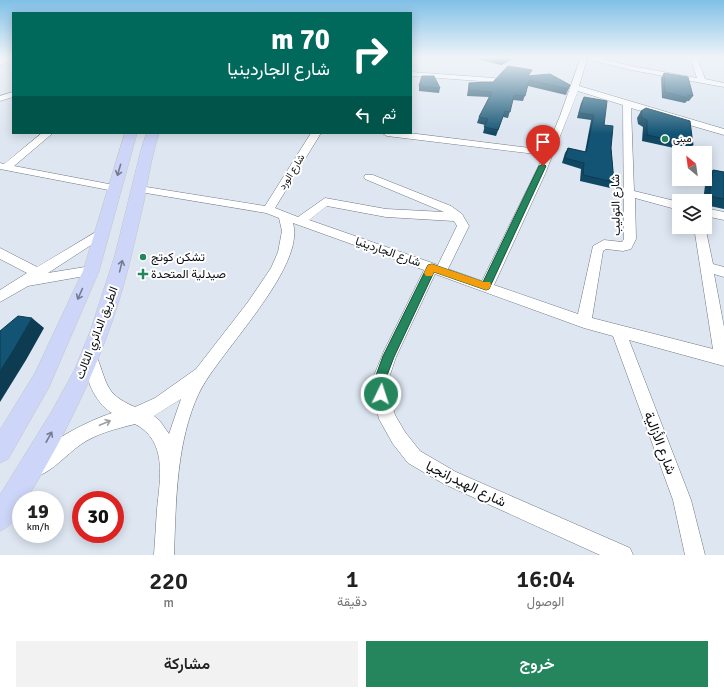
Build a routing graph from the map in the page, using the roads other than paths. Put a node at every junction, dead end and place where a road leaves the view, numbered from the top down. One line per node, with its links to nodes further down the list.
1 (577, 83): 4 (street)
2 (712, 83): 3 (street)
3 (724, 85)
4 (576, 88): 7 (street); 14 (street)
5 (12, 94): 6 (street)
6 (0, 99)
7 (627, 104): 8 (street); 19 (street, شارع التوليب)
8 (724, 132)
9 (47, 134): 15 (street)
10 (131, 134): 17 (main road, one-way to 17)
11 (153, 134): 18 (main road, الطريق الدائري الثالث)
12 (315, 134): 21 (street, شارع الورد)
13 (395, 134): 14 (street)
14 (549, 153): 35 (street)
15 (2, 167): 17 (street)
16 (369, 176): 24 (street)
17 (114, 188): 26 (main road)
18 (140, 189): 21 (street, شارع الجاردينيا); 39 (main road, الطريق الدائري الثالث, one-way to 18)
19 (629, 193): 20 (street); 37 (street, شارع التوليب)
20 (672, 204)
21 (268, 210): 25 (street, شارع الجاردينيا)
22 (712, 213): 23 (street)
23 (724, 216)
24 (458, 217): 25 (street); 30 (street, شارع الهيدرانجيا)
25 (292, 219): 30 (street, شارع الجاردينيا); 41 (street)
26 (101, 233): 31 (main road); 33 (street)
27 (701, 234): 29 (street)
28 (0, 253): 33 (street)
29 (708, 268): 32 (street); 40 (street)
30 (436, 269): 35 (street, شارع الجاردينيا); 48 (street, شارع الهيدرانجيا)
31 (91, 271): 34 (street); 43 (main road, one-way to 43)
32 (724, 272)
33 (38, 273): 34 (street)
34 (23, 282): 36 (street)
35 (486, 287): 37 (street, شارع الجاردينيا)
36 (0, 297)
37 (584, 322): 38 (street, شارع الجاردينيا)
38 (619, 332): 40 (street, شارع الجاردينيا); 49 (street, شارع الأزالية)
39 (90, 358): 42 (street); 45 (main road, الطريق الدائري الثالث, one-way to 39)
40 (723, 358)
41 (203, 371): 42 (street); 44 (street)
42 (136, 415): 44 (street); 45 (street, one-way to 42)
43 (0, 451)
44 (171, 475): 47 (street)
45 (27, 476): 46 (main road, الطريق الدائري الثالث)
46 (0, 518)
47 (164, 555)
48 (623, 555)
49 (695, 555)

